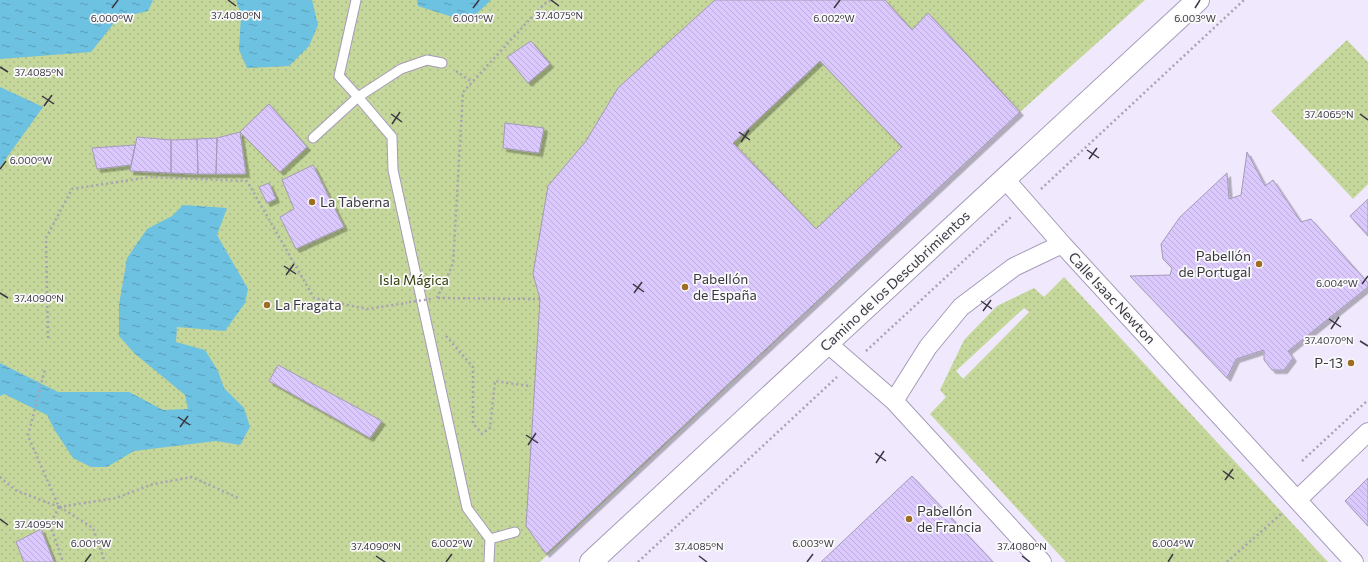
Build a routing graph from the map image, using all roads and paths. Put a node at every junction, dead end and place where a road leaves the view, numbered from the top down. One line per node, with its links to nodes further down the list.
1 (356, 0): 6 (lane)
2 (552, 0): 12 (path)
3 (1198, 0): 8 (street, Camino de los Descubrimientos)
4 (1244, 0): 9 (path)
5 (442, 62): 6 (lane)
6 (358, 97): 7 (lane); 31 (lane)
7 (313, 138)
8 (1005, 179): 11 (street); 17 (street, Camino de los Descubrimientos)
9 (1040, 189)
10 (1015, 213): 18 (path)
11 (1062, 244): 23 (street, Calle Isaac Newton); 28 (street, Calle Isaac Newton)
12 (438, 298): 13 (path); 14 (path); 16 (path, bridge)
13 (540, 300)
14 (436, 305)
15 (442, 331): 21 (path)
16 (48, 338)
17 (827, 343): 23 (street); 35 (street, Camino de los Descubrimientos)
18 (861, 355)
19 (45, 369): 29 (path)
20 (840, 375): 36 (path)
21 (529, 386)
22 (1368, 400): 25 (path)
23 (894, 401): 37 (street)
24 (1368, 432): 28 (street)
25 (1302, 461)
26 (0, 477): 29 (path)
27 (238, 498): 29 (path)
28 (1297, 500): 38 (path); 39 (street, Calle Isaac Newton)
29 (59, 507): 32 (path); 33 (path)
30 (515, 532): 31 (lane)
31 (490, 539): 34 (lane)
32 (63, 562)
33 (105, 562)
34 (489, 562)
35 (591, 562)
36 (638, 562)
37 (1042, 562)
38 (1227, 562)
39 (1354, 562)

